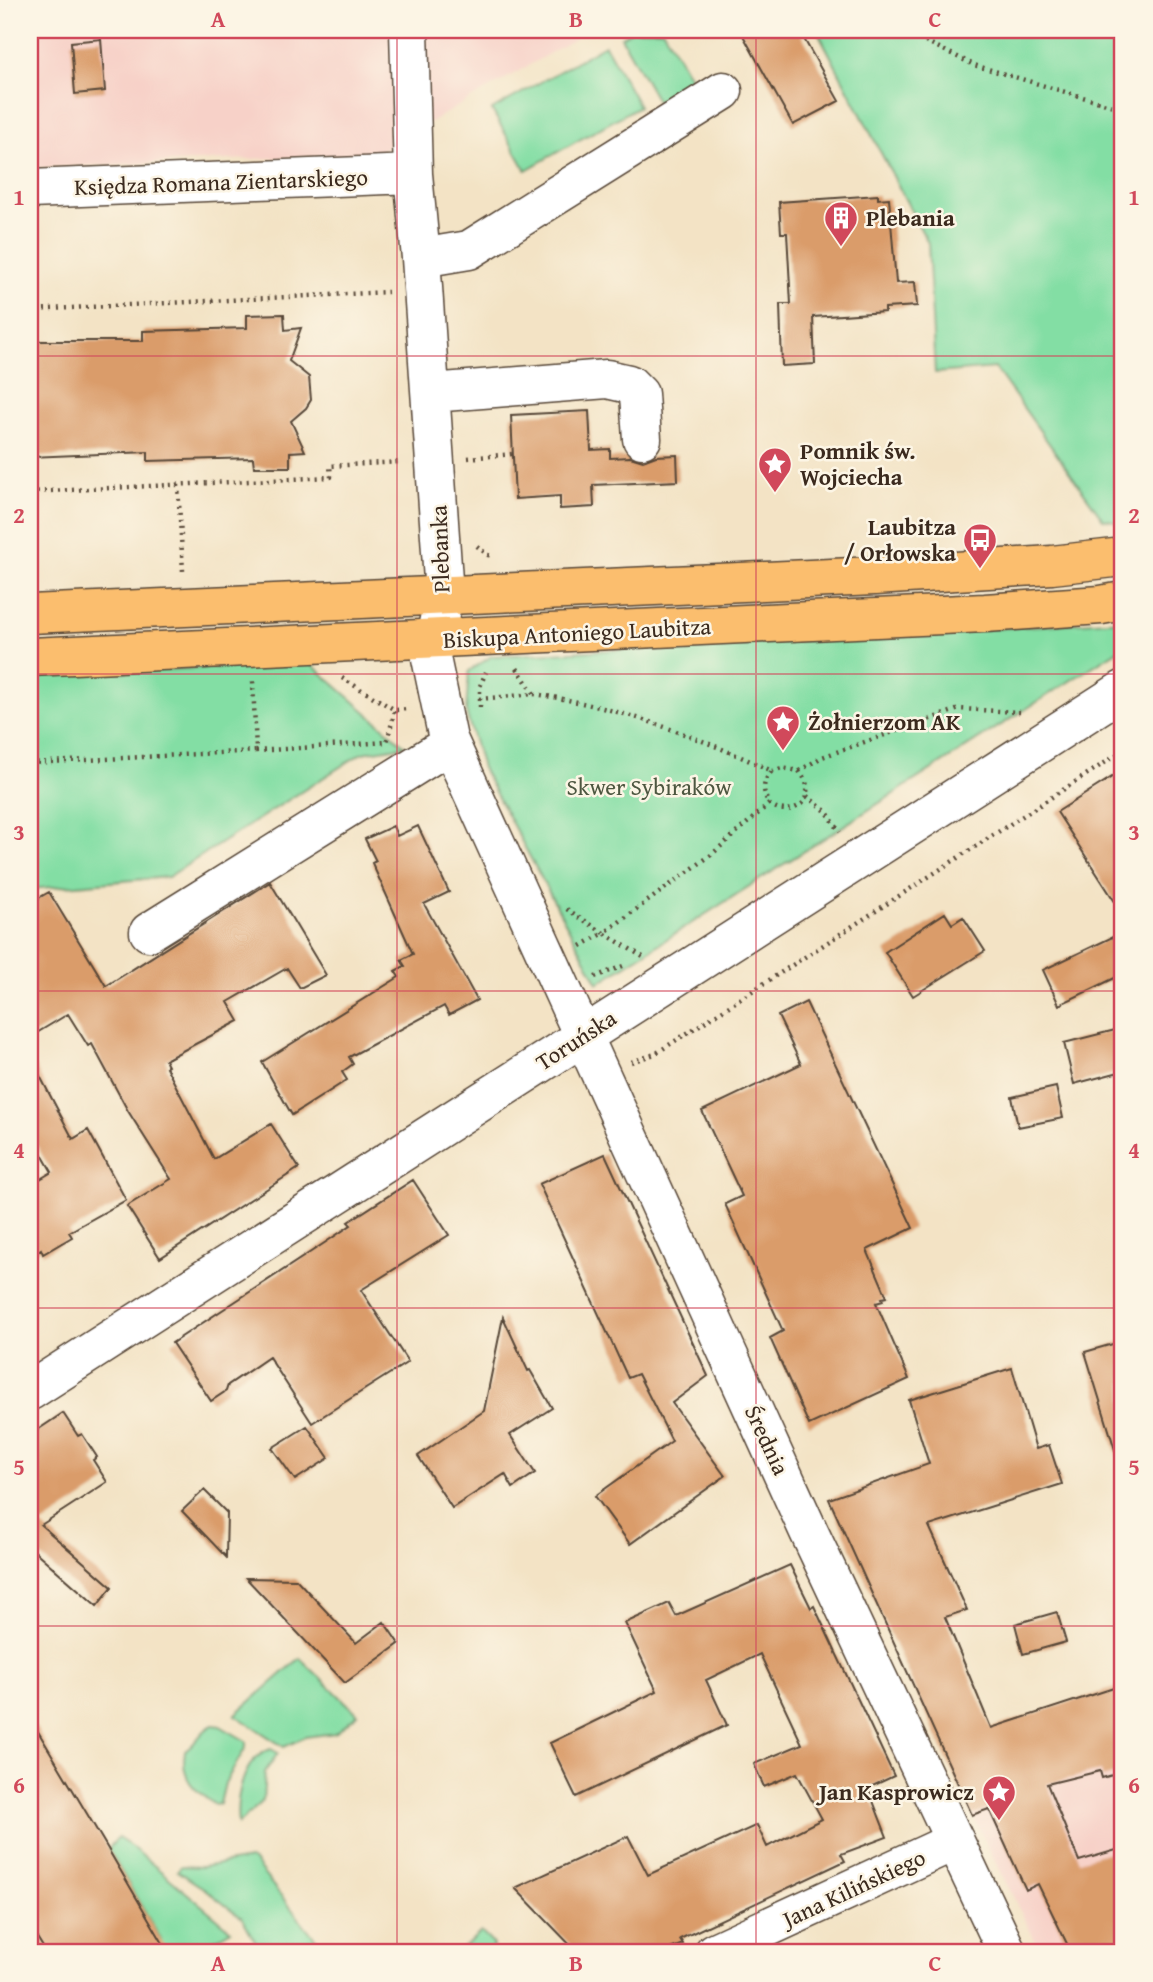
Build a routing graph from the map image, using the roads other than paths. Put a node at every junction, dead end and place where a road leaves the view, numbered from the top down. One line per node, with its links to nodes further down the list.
1 (409, 30): 3 (street, Plebanka)
2 (723, 92): 5 (street)
3 (413, 174): 4 (street, Księdza Romana Zientarskiego); 5 (street, Plebanka)
4 (30, 189)
5 (422, 274): 6 (street, Plebanka)
6 (431, 393): 7 (street); 9 (street, Plebanka)
7 (642, 439)
8 (1123, 557): 9 (main road, Biskupa Antoniego Laubitza)
9 (444, 595): 11 (main road, Biskupa Antoniego Laubitza); 12 (street, Plebanka)
10 (1123, 601): 12 (main road, Biskupa Antoniego Laubitza)
11 (30, 614)
12 (433, 640): 13 (main road, Biskupa Antoniego Laubitza); 15 (street, Plebanka)
13 (30, 657)
14 (1123, 690): 17 (street, Toruńska)
15 (450, 744): 16 (street); 17 (street, Plebanka)
16 (149, 932)
17 (582, 1037): 18 (street, Toruńska); 19 (street, Średnia)
18 (30, 1391)
19 (955, 1841): 20 (street, Jana Kilińskiego); 21 (street, Średnia)
20 (714, 1952)
21 (1007, 1952)

